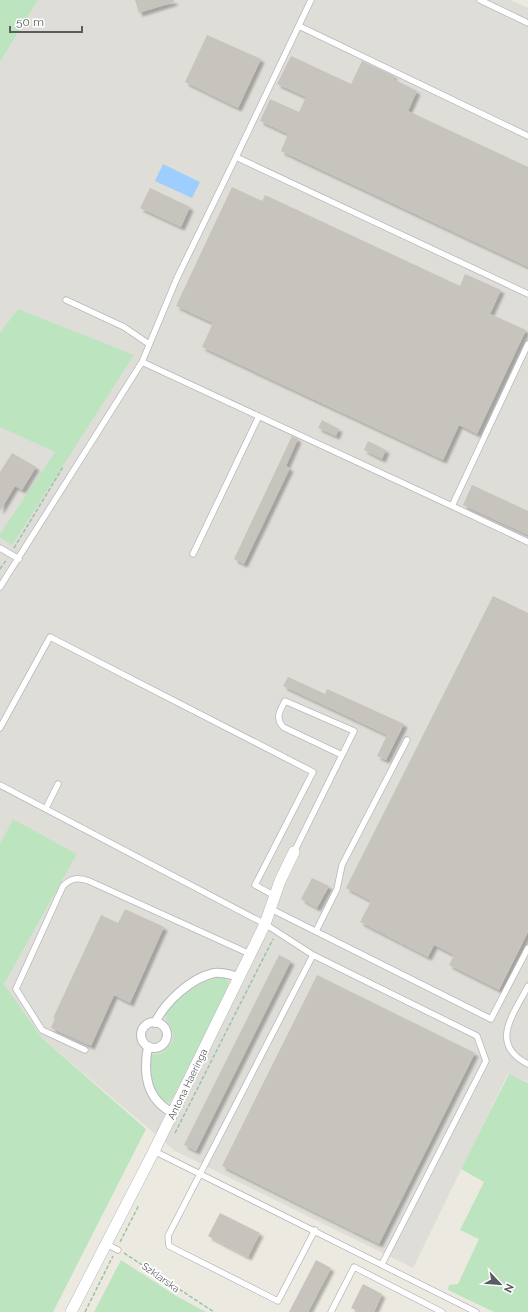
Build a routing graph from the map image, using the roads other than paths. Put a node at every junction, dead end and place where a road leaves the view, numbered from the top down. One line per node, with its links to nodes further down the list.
1 (311, 0): 4 (lane)
2 (480, 0): 3 (lane)
3 (528, 23)
4 (298, 26): 5 (lane); 6 (lane)
5 (528, 136)
6 (236, 157): 7 (lane); 9 (lane)
7 (528, 294)
8 (66, 300): 9 (lane)
9 (149, 344): 11 (lane)
10 (528, 344): 13 (lane)
11 (142, 362): 12 (lane); 17 (lane)
12 (259, 416): 13 (lane); 16 (lane)
13 (452, 506): 14 (lane)
14 (528, 542)
15 (0, 548): 17 (lane)
16 (193, 554)
17 (19, 559): 18 (lane)
18 (0, 588)
19 (0, 728): 26 (lane)
20 (407, 740): 29 (lane)
21 (342, 755): 21 (lane); 25 (lane)
22 (58, 784): 24 (lane)
23 (0, 785): 24 (lane)
24 (46, 808): 28 (lane)
25 (294, 852): 26 (street, Antona Haeringa)
26 (275, 896): 27 (street, Antona Haeringa)
27 (271, 909): 28 (street, Antona Haeringa); 29 (lane)
28 (265, 924): 31 (street, Antona Haeringa); 32 (lane)
29 (316, 931): 30 (lane)
30 (528, 948)
31 (250, 954): 33 (street, Antona Haeringa); 37 (lane)
32 (312, 955): 41 (lane); 45 (lane)
33 (239, 978): 35 (street); 39 (street, Antona Haeringa)
34 (528, 986): 38 (lane)
35 (155, 1023): 36 (street); 36 (street)
36 (148, 1046): 39 (street)
37 (85, 1050)
38 (528, 1064)
39 (173, 1113): 40 (street, Antona Haeringa)
40 (154, 1151): 41 (lane); 43 (street, Antona Haeringa)
41 (200, 1173): 42 (lane); 42 (lane)
42 (315, 1230): 45 (lane)
43 (106, 1244): 44 (lane); 46 (street, Antona Haeringa)
44 (118, 1250)
45 (382, 1264): 49 (lane)
46 (71, 1312)
47 (331, 1312): 48 (lane)
48 (442, 1312)
49 (476, 1312)

